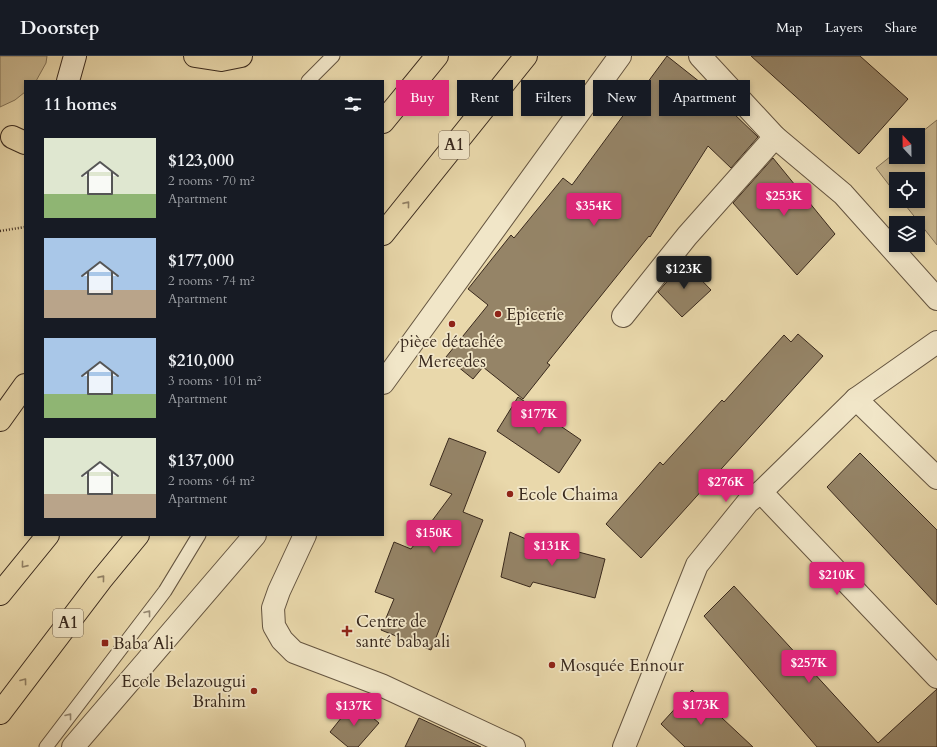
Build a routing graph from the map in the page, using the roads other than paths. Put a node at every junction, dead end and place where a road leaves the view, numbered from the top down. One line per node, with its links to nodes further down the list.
1 (76, 56): 9 (street)
2 (195, 56): 3 (highway)
3 (241, 56)
4 (332, 56): 10 (lane)
5 (437, 56): 11 (highway)
6 (526, 56): 13 (highway, A1, one-way to 6)
7 (620, 56): 17 (street)
8 (700, 56): 12 (street)
9 (68, 80)
10 (309, 80)
11 (384, 121)
12 (775, 137): 14 (street); 15 (street)
13 (384, 233)
14 (937, 299)
15 (623, 316)
16 (937, 342): 19 (street)
17 (384, 382)
18 (24, 386): 20 (highway)
19 (856, 399): 21 (street); 22 (street)
20 (0, 420)
21 (937, 478)
22 (761, 492): 29 (street); 34 (street)
23 (47, 536): 28 (highway, one-way to 28)
24 (137, 536): 30 (highway, A1, one-way to 24)
25 (197, 536): 31 (lane, one-way to 25)
26 (254, 536): 32 (street)
27 (305, 536): 33 (street)
28 (0, 594)
29 (937, 677)
30 (0, 712)
31 (46, 747)
32 (73, 747)
33 (514, 747)
34 (624, 747)

